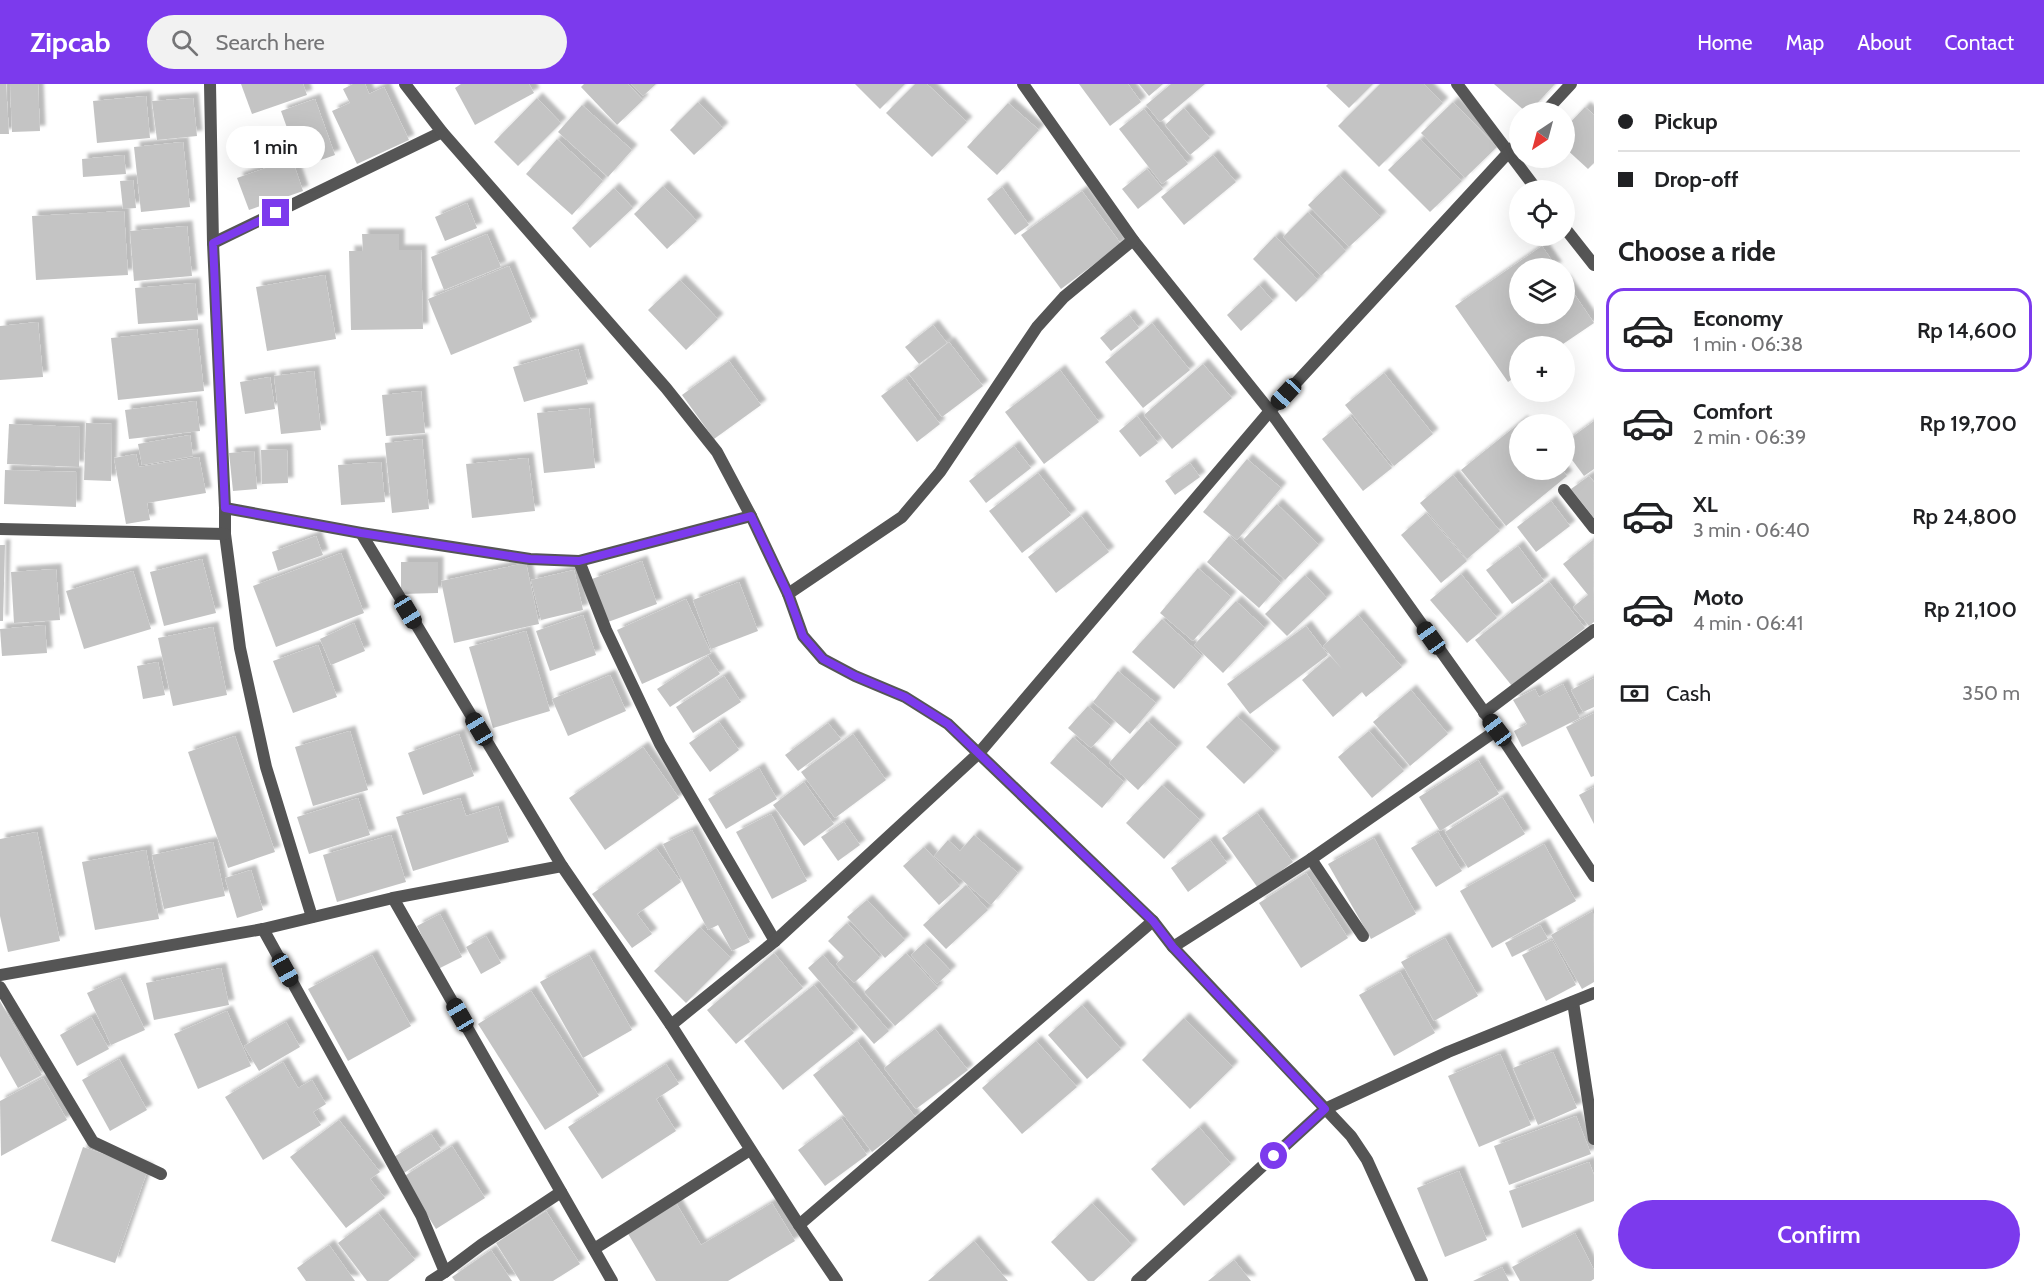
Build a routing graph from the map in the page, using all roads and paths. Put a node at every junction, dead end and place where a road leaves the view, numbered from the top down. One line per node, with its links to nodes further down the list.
1 (210, 84): 12 (street)
2 (1023, 84): 10 (street)
3 (1457, 84): 8 (street)
4 (1571, 84): 6 (street)
5 (407, 85): 7 (street)
6 (1554, 102)
7 (442, 132): 12 (street); 17 (street)
8 (1508, 152): 9 (street); 14 (street)
9 (1529, 180)
10 (1133, 240): 14 (street); 23 (street)
11 (1575, 241): 13 (street)
12 (213, 243): 16 (street)
13 (1594, 265)
14 (1270, 411): 25 (street); 27 (street)
15 (1564, 490): 18 (street)
16 (225, 508): 20 (street); 21 (street)
17 (751, 516): 22 (street); 23 (street)
18 (1594, 528)
19 (0, 529): 21 (street)
20 (361, 533): 22 (street); 29 (street)
21 (225, 534): 32 (street)
22 (579, 561): 36 (street)
23 (788, 594): 27 (street)
24 (1594, 630): 25 (street)
25 (1484, 713): 26 (street)
26 (1497, 730): 28 (street); 30 (street)
27 (979, 753): 33 (street); 36 (street)
28 (1311, 859): 35 (street); 37 (street)
29 (562, 866): 31 (street); 42 (street)
30 (1594, 876)
31 (393, 898): 32 (street); 47 (street)
32 (312, 917): 34 (street)
33 (1153, 921): 37 (street); 48 (street)
34 (262, 929): 38 (street); 50 (street)
35 (1363, 936)
36 (775, 940): 42 (street)
37 (1173, 947): 43 (street)
38 (0, 975)
39 (0, 987): 46 (street)
40 (1594, 993): 41 (street)
41 (1573, 1002): 43 (street); 44 (street)
42 (671, 1025): 45 (street)
43 (1325, 1109): 54 (street); 55 (street)
44 (1594, 1139)
45 (750, 1150): 48 (street); 49 (street)
46 (161, 1174)
47 (561, 1192): 49 (street); 50 (street)
48 (799, 1225): 53 (street)
49 (594, 1249): 52 (street)
50 (446, 1272): 51 (street)
51 (431, 1281)
52 (612, 1281)
53 (837, 1281)
54 (1137, 1281)
55 (1422, 1281)

